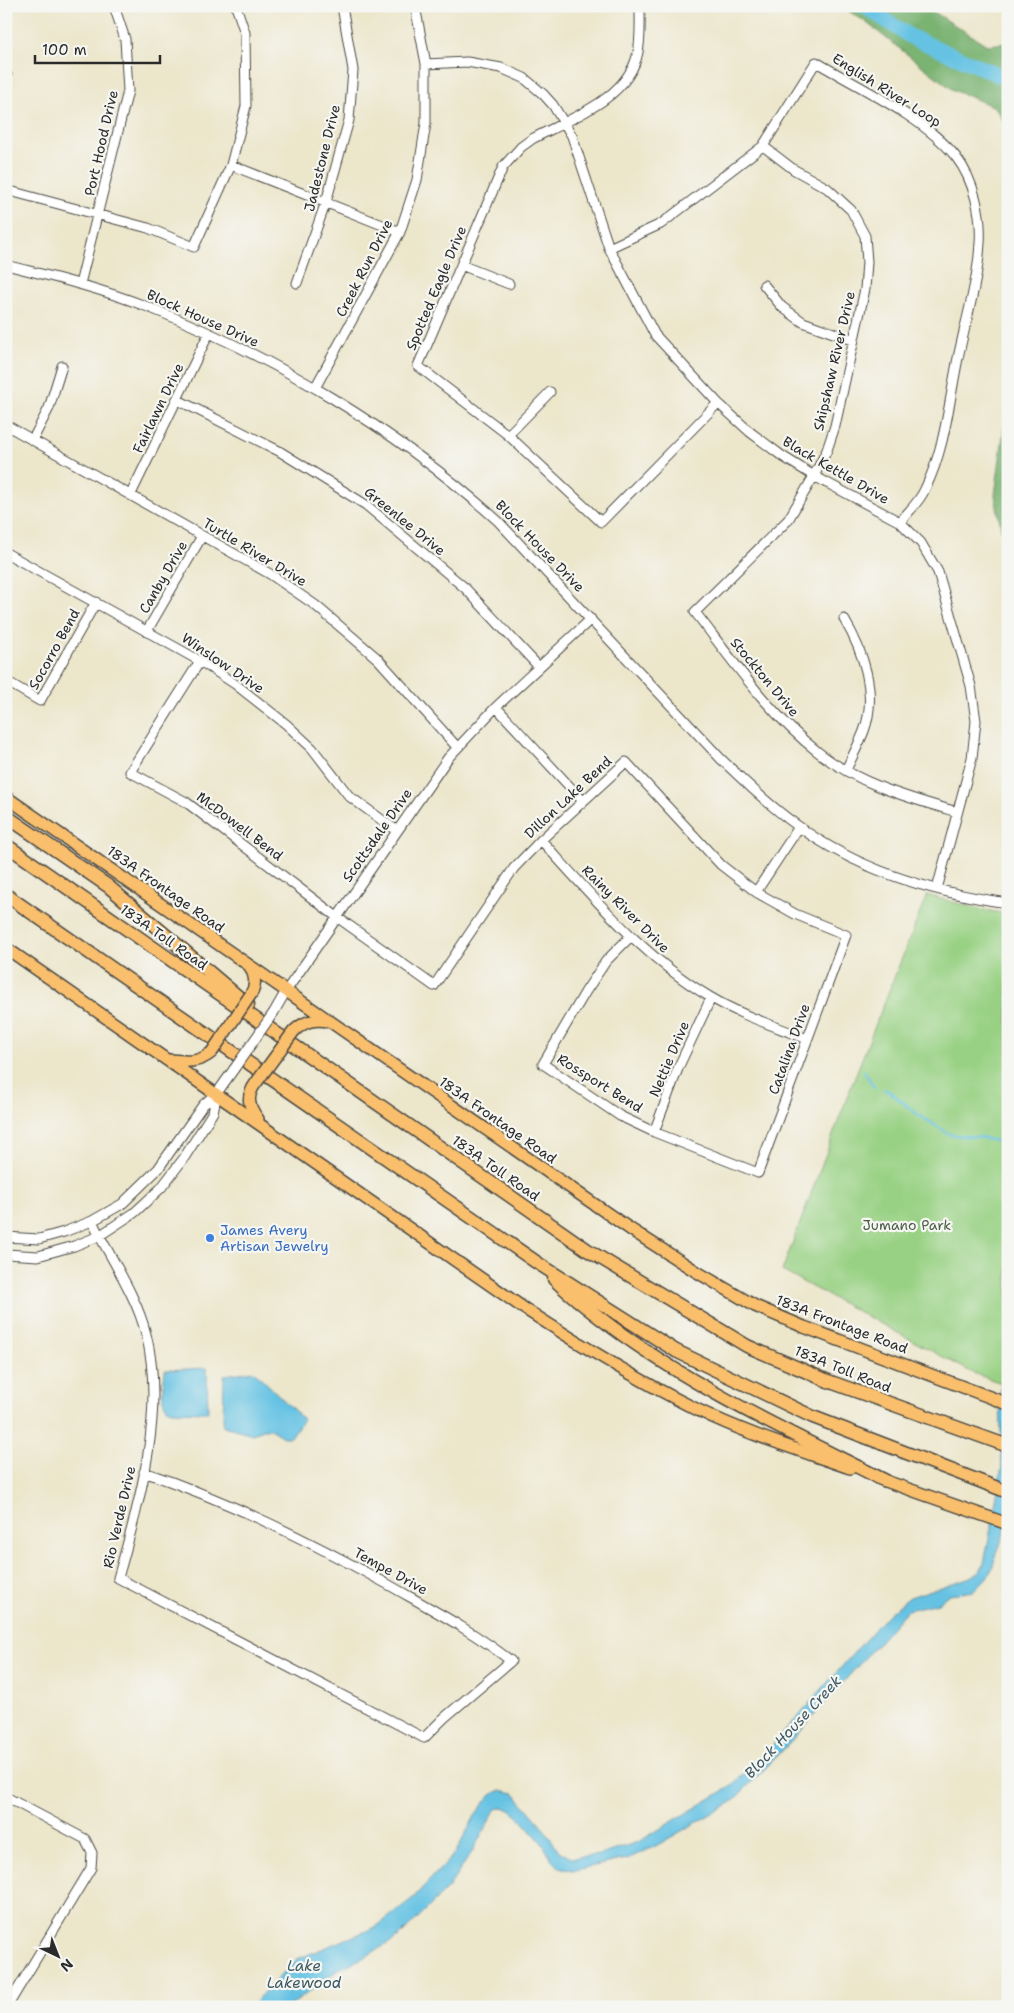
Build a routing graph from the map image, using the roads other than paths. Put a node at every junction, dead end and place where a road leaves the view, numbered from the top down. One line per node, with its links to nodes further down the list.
1 (114, 6): 12 (street, Port Hood Drive)
2 (236, 6): 9 (street)
3 (342, 6): 11 (street, Jadestone Drive)
4 (414, 6): 6 (street, Creek Run Drive)
5 (640, 6): 7 (street, Spotted Eagle Drive)
6 (426, 64): 7 (street, Black Kettle Drive); 13 (street, Creek Run Drive)
7 (564, 122): 14 (street, Black Kettle Drive); 16 (street, Spotted Eagle Drive)
8 (762, 146): 14 (street, English River Loop); 22 (street, Shipshaw River Drive); 33 (street, English River Loop)
9 (232, 164): 11 (street); 12 (street)
10 (6, 190): 12 (street)
11 (326, 202): 13 (street); 17 (street, Jadestone Drive)
12 (98, 215): 18 (street, Port Hood Drive)
13 (400, 232): 24 (street, Creek Run Drive)
14 (609, 248): 27 (street, Black Kettle Drive)
15 (6, 265): 18 (street, Block House Drive)
16 (461, 265): 19 (street); 29 (street, Spotted Eagle Drive)
17 (297, 283)
18 (80, 284): 21 (street, Block House Drive)
19 (509, 284)
20 (764, 285): 22 (street)
21 (209, 333): 24 (street, Block House Drive); 26 (street, Fairlawn Drive)
22 (853, 340): 31 (street, Shipshaw River Drive)
23 (62, 366): 30 (street)
24 (315, 388): 38 (street, Block House Drive)
25 (550, 392): 29 (street)
26 (178, 400): 32 (street, Fairlawn Drive); 42 (street, Greenlee Drive)
27 (718, 403): 29 (street, Spotted Eagle Drive); 31 (street, Black Kettle Drive)
28 (6, 425): 30 (street, Turtle River Drive)
29 (508, 434)
30 (33, 440): 32 (street, Turtle River Drive)
31 (814, 476): 33 (street, Black Kettle Drive); 37 (street, Shipshaw River Drive)
32 (131, 494): 34 (street, Turtle River Drive)
33 (900, 522): 49 (street, Black Kettle Drive)
34 (202, 536): 40 (street, Canby Drive); 45 (street, Turtle River Drive)
35 (6, 553): 36 (street, Winslow Drive)
36 (96, 602): 40 (street, Winslow Drive); 43 (street, Socorro Bend)
37 (696, 612): 46 (street, Stockton Drive)
38 (591, 619): 42 (street, Scottsdale Drive); 51 (street, Block House Drive)
39 (844, 619): 46 (street)
40 (148, 631): 41 (street, Winslow Drive)
41 (200, 661): 52 (street, Winslow Drive); 61 (street, McDowell Bend)
42 (539, 667): 44 (street, Scottsdale Drive)
43 (6, 680)
44 (496, 707): 45 (street, Scottsdale Drive); 48 (street)
45 (457, 747): 52 (street, Scottsdale Drive)
46 (846, 770): 49 (street, Stockton Drive)
47 (6, 797): 65 (main road, 183A Frontage Road)
48 (583, 801): 53 (street, Dillon Lake Bend); 56 (street, Dillon Lake Bend)
49 (957, 812): 55 (street, Black Kettle Drive)
50 (6, 816): 71 (highway)
51 (799, 827): 55 (street, Block House Drive); 56 (street)
52 (397, 830): 61 (street, Scottsdale Drive)
53 (540, 840): 62 (street, Rainy River Drive); 66 (street, Dillon Lake Bend)
54 (6, 845): 71 (highway, 183A Toll Road)
55 (937, 889): 59 (street, Block House Drive)
56 (756, 892): 63 (street, Dillon Lake Bend)
57 (6, 895): 60 (highway)
58 (6, 899): 60 (highway)
59 (1008, 903)
60 (31, 912): 81 (highway)
61 (337, 917): 66 (street, McDowell Bend); 67 (street, Scottsdale Drive)
62 (631, 936): 68 (street, Rainy River Drive); 75 (street, Rossport Bend)
63 (846, 936): 70 (street, Catalina Drive)
64 (6, 948): 72 (main road)
65 (248, 963): 67 (main road, 183A Frontage Road); 72 (main road, bridge)
66 (434, 986)
67 (286, 992): 69 (main road, 183A Frontage Road); 73 (street, Scottsdale Drive, bridge)
68 (711, 998): 70 (street, Rainy River Drive); 75 (street, Nettie Drive)
69 (328, 1021): 74 (main road, bridge); 82 (main road, 183A Frontage Road)
70 (808, 1039): 76 (street, Catalina Drive)
71 (306, 1054): 83 (highway, 183A Toll Road)
72 (170, 1060): 73 (main road)
73 (217, 1093): 74 (main road); 77 (street, Scottsdale Drive); 78 (street, Scottsdale Drive)
74 (263, 1126): 85 (main road)
75 (654, 1132): 76 (street, Rossport Bend)
76 (758, 1173)
77 (92, 1221): 78 (street, Rio Verde Drive); 79 (street, Scottsdale Drive)
78 (99, 1236): 80 (street, Scottsdale Drive); 84 (street, Rio Verde Drive)
79 (6, 1237)
80 (6, 1254)
81 (536, 1262): 85 (highway); 86 (highway)
82 (1008, 1404)
83 (1008, 1446)
84 (144, 1472): 88 (street, Rio Verde Drive); 88 (street, Tempe Drive)
85 (886, 1481): 87 (main road)
86 (1008, 1492)
87 (1008, 1524)
88 (424, 1738)
89 (6, 1796): 90 (street)
90 (7, 2007)

